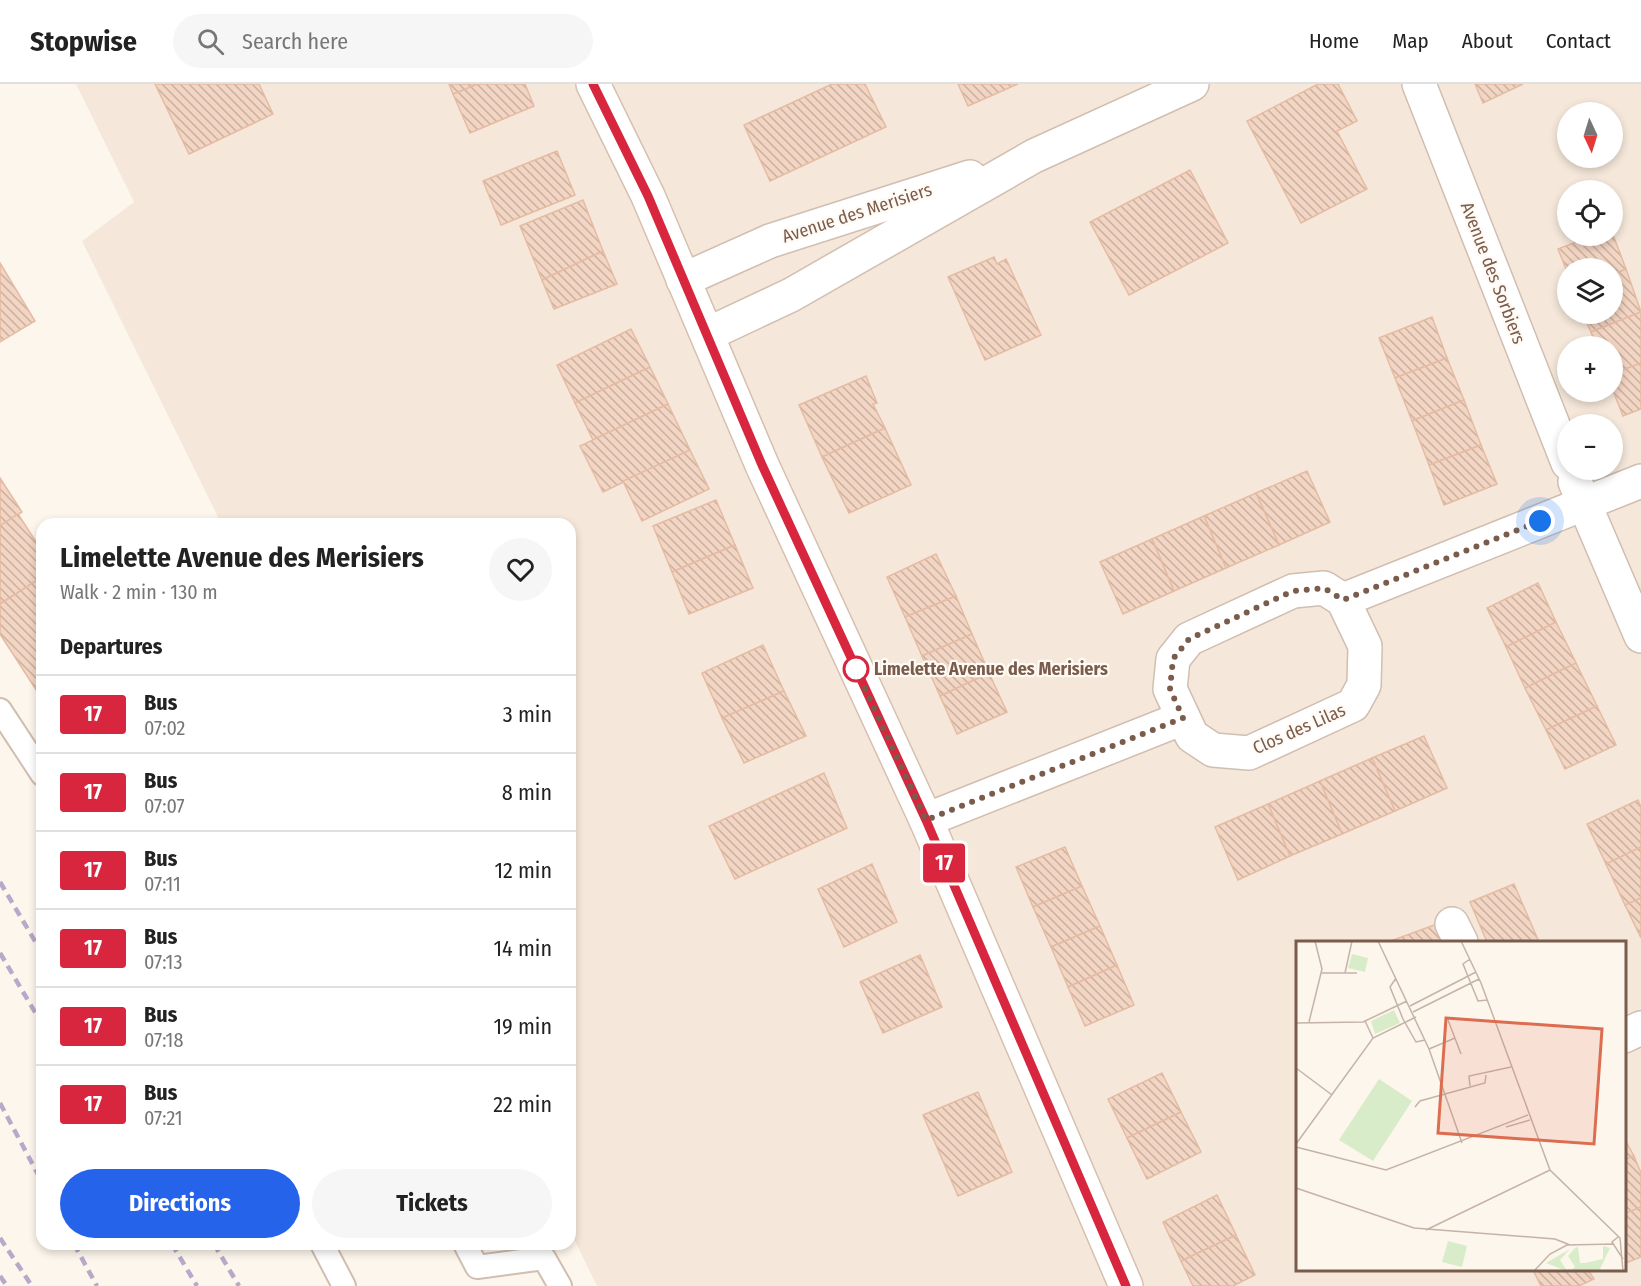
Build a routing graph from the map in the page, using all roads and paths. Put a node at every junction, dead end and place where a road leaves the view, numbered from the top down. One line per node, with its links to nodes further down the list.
1 (593, 84): 5 (street)
2 (1192, 84): 4 (street, Avenue des Merisiers)
3 (1419, 84): 7 (street, Avenue des Sorbiers)
4 (1034, 156): 5 (street, Avenue des Merisiers); 6 (street, Avenue des Merisiers)
5 (683, 280): 6 (street)
6 (708, 334): 16 (street)
7 (1557, 434)
8 (1574, 480): 10 (street)
9 (1641, 482): 10 (street)
10 (1583, 503): 11 (street); 12 (street)
11 (1343, 600): 14 (street, Clos des Lilas); 14 (street, Clos des Lilas)
12 (1641, 636)
13 (0, 710): 15 (lane)
14 (1183, 718): 16 (street)
15 (36, 765)
16 (926, 820): 23 (street)
17 (1641, 1028): 18 (street)
18 (1626, 1035)
19 (325, 1250): 21 (lane)
20 (468, 1250): 22 (lane)
21 (344, 1286)
22 (560, 1286)
23 (1126, 1286)

